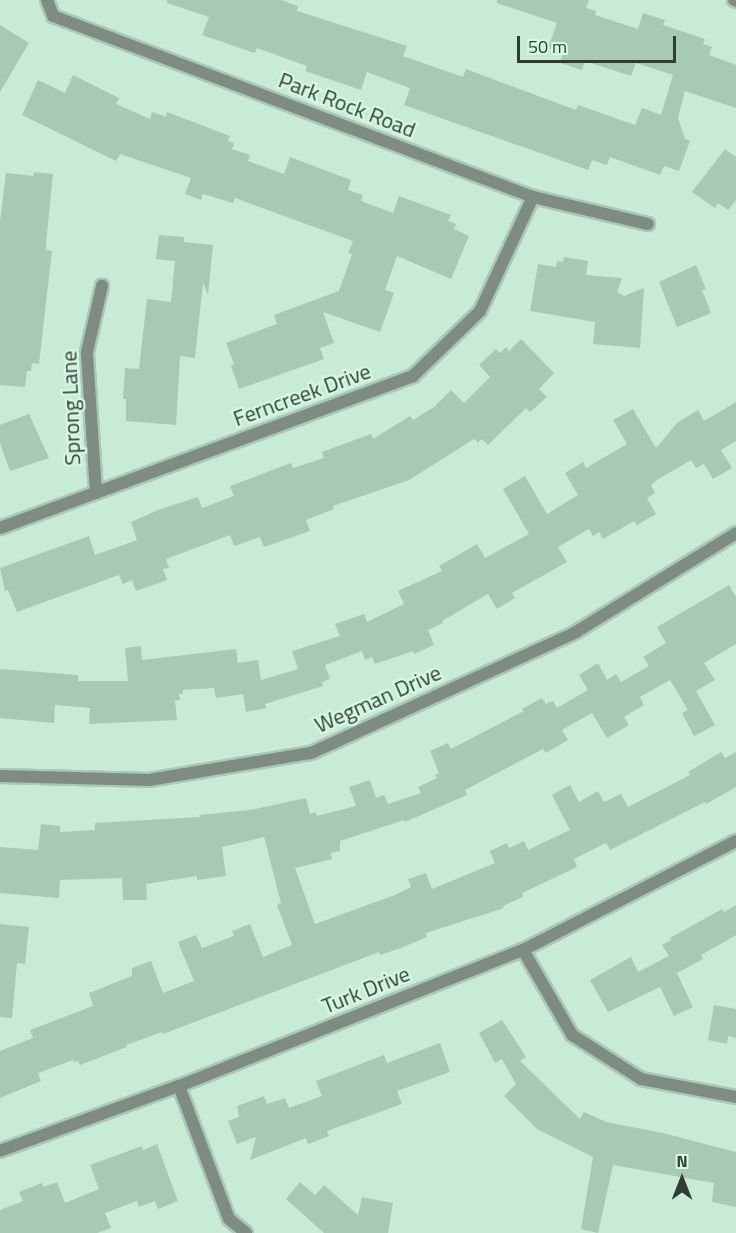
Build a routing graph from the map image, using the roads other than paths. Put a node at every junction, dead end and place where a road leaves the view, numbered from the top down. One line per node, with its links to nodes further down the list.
1 (47, 0): 2 (street, Park Rock Road)
2 (532, 198): 3 (street, Park Rock Road); 5 (street, Ferncreek Drive)
3 (648, 224)
4 (102, 286): 5 (street, Sprong Lane)
5 (96, 493): 6 (street, Ferncreek Drive)
6 (0, 528)
7 (736, 533): 8 (street, Wegman Drive)
8 (0, 776)
9 (736, 841): 10 (street, Turk Drive)
10 (523, 950): 11 (street, Turk Drive); 12 (street)
11 (179, 1086): 13 (street, Turk Drive); 14 (street)
12 (736, 1097)
13 (0, 1151)
14 (246, 1233)

